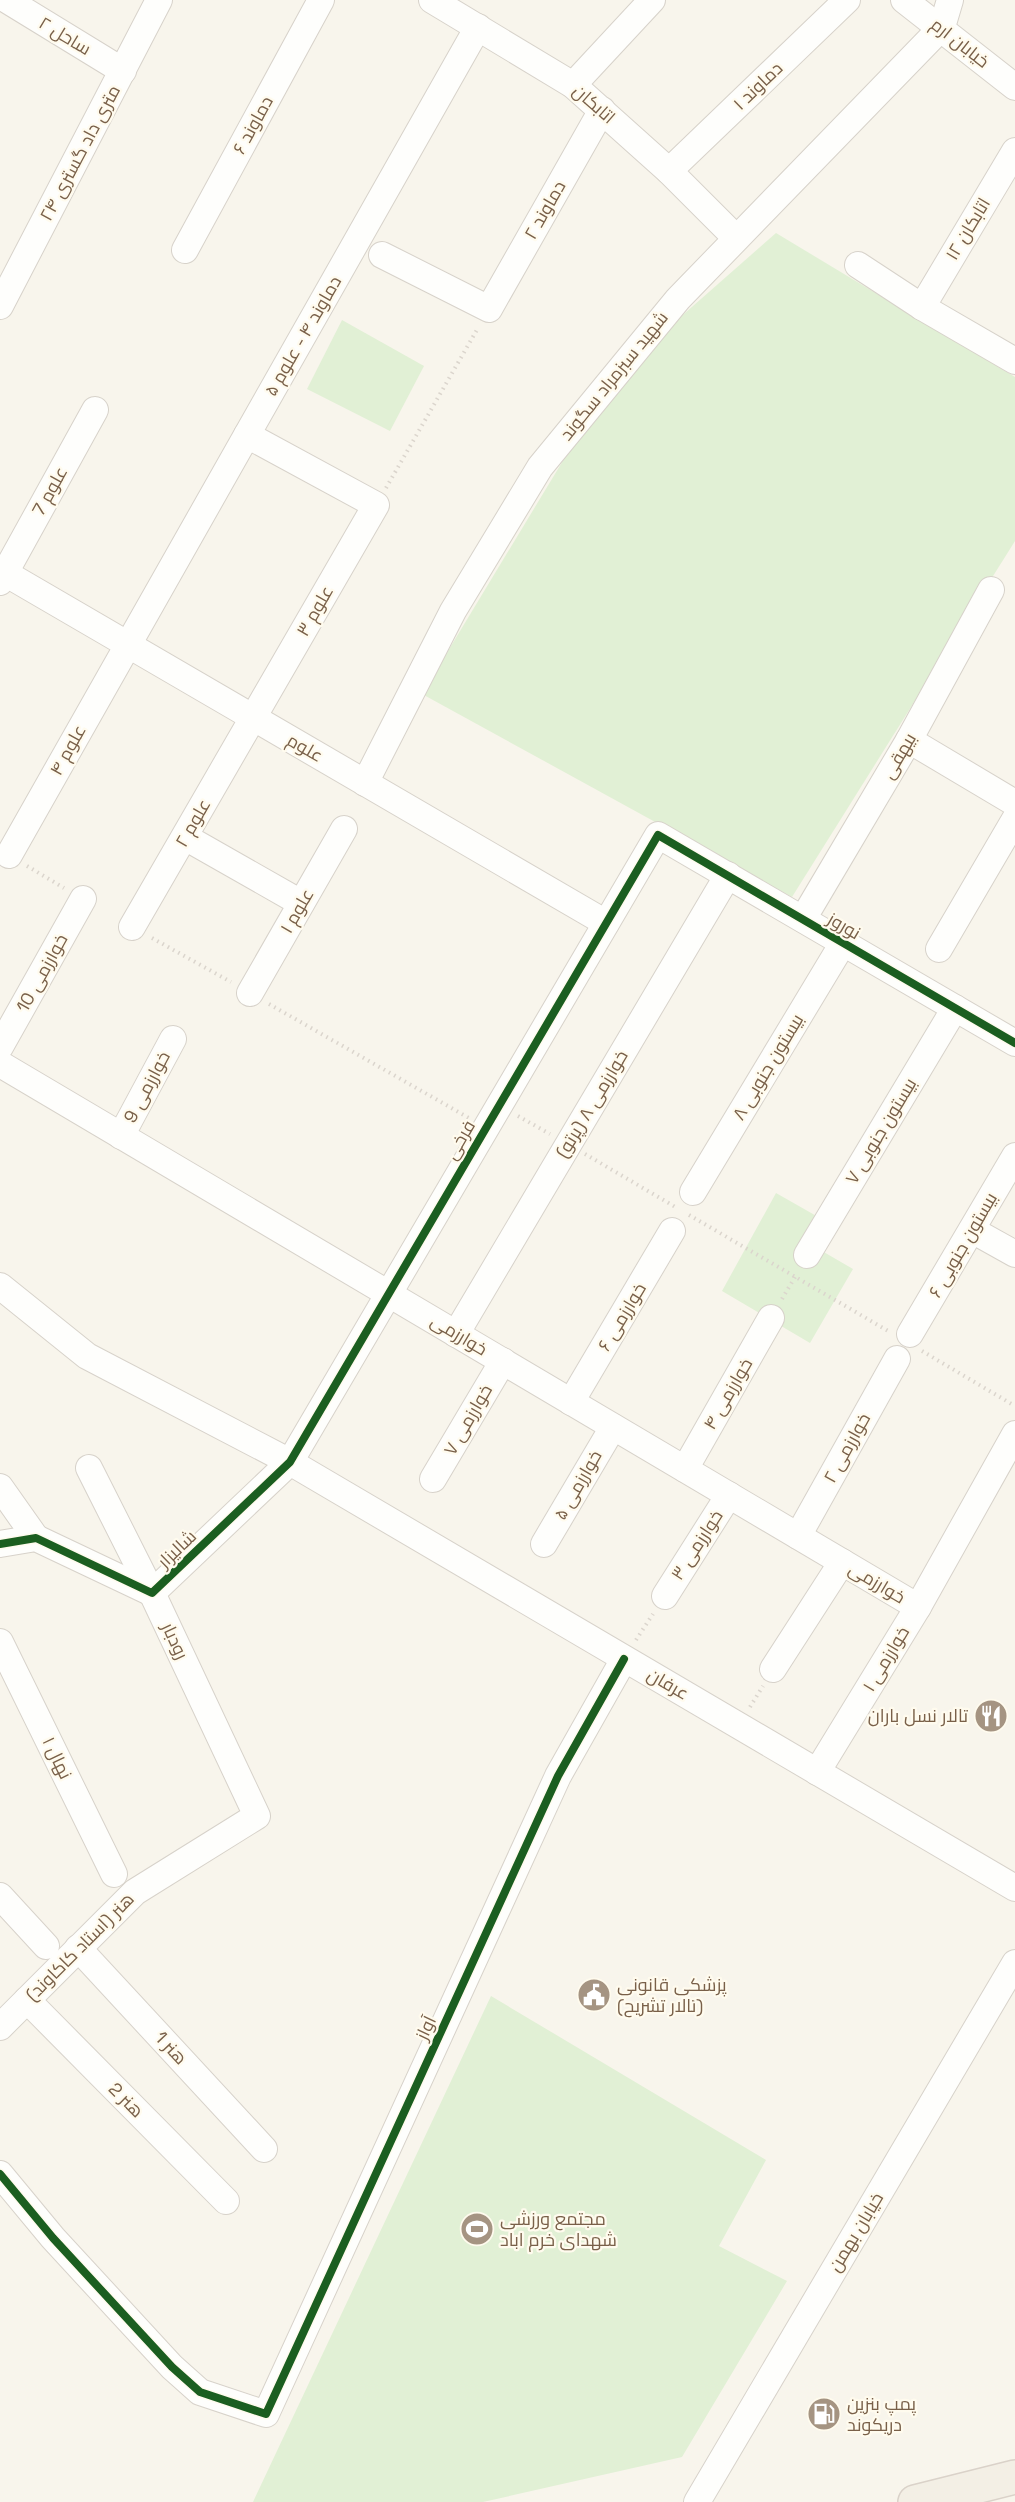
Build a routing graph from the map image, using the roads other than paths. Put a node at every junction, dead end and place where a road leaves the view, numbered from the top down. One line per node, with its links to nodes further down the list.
1 (7, 0): 11 (street, ساحل ۲)
2 (159, 0): 11 (street, ۲۴ متری داد گستری)
3 (321, 0): 18 (street, دماوند ۶)
4 (432, 0): 9 (street, اتابکان)
5 (652, 0): 12 (street)
6 (847, 0): 16 (street, دماوند ۱)
7 (904, 0): 10 (street, خیابان ارم)
8 (950, 0): 10 (street)
9 (478, 27): 12 (street, اتابکان); 26 (street, دماوند ۴ - علوم ۵)
10 (942, 27): 13 (street, خیابان ارم); 17 (street, شهید سبزمراد سگوند)
11 (123, 71): 21 (street, ۲۴ متری داد گستری)
12 (573, 85): 14 (street, اتابکان)
13 (1015, 87)
14 (602, 111): 16 (street, اتابکان); 19 (street, دماوند ۲)
15 (1015, 151): 23 (street, اتابکان ۱۲)
16 (669, 171): 17 (street, اتابکان)
17 (735, 237): 32 (street, شهید سبزمراد سگوند)
18 (185, 250)
19 (382, 255)
20 (858, 265): 23 (street)
21 (8, 269): 22 (street, ۲۴ متری داد گستری)
22 (0, 306)
23 (922, 307): 24 (street)
24 (1015, 361)
25 (95, 410): 27 (street, علوم 7)
26 (247, 435): 29 (street, دماوند ۴ - علوم ۵); 30 (street, علوم ۳)
27 (3, 577): 29 (street, علوم)
28 (991, 590): 31 (street, بیهقی)
29 (127, 644): 30 (street, علوم); 38 (street, علوم ۴)
30 (255, 718): 32 (street, علوم); 37 (street, علوم ۲)
31 (909, 740): 33 (street); 42 (street, بیهقی)
32 (365, 783): 43 (street, علوم)
33 (1015, 803)
34 (1015, 819): 46 (street)
35 (344, 829): 41 (street, علوم ۱)
36 (658, 835): 39 (street, نوروز); 43 (street, فرخی)
37 (185, 837): 41 (street); 44 (street, علوم ۲)
38 (9, 855)
39 (728, 875): 42 (street, نوروز); 63 (street, خوارزمی ۸ (پرتو))
40 (83, 899): 51 (street, خوارزمی 10)
41 (301, 903): 47 (street, علوم ۱)
42 (803, 919): 45 (street, نوروز)
43 (606, 923): 61 (street, فرخی)
44 (132, 927)
45 (843, 943): 48 (street, نوروز); 55 (street, بیستون جنوبی ۸)
46 (939, 949)
47 (250, 993)
48 (955, 1008): 50 (street, نوروز); 59 (street, بیستون جنوبی ۷)
49 (173, 1039): 53 (street, خوارزمی 9)
50 (1015, 1043)
51 (0, 1047)
52 (0, 1064): 53 (street, خوارزمی)
53 (121, 1136): 61 (street, خوارزمی)
54 (1015, 1156): 56 (street, بیستون جنوبی ۶)
55 (693, 1192)
56 (972, 1230): 58 (street); 64 (street, بیستون جنوبی ۶)
57 (672, 1231): 66 (street, خوارزمی ۶)
58 (1015, 1254)
59 (801, 1266)
60 (0, 1286): 69 (street)
61 (388, 1293): 63 (street, خوارزمی); 69 (street, فرخی)
62 (771, 1318): 71 (street, خوارزمی ۴)
63 (456, 1334): 65 (street, خوارزمی)
64 (905, 1345): 75 (street, خوارزمی ۲)
65 (502, 1361): 66 (street, خوارزمی); 72 (street, خوارزمی ۷)
66 (571, 1402): 67 (street, خوارزمی)
67 (613, 1427): 71 (street, خوارزمی); 78 (street, خوارزمی ۵)
68 (1015, 1434): 82 (street, خوارزمی ۱)
69 (290, 1462): 80 (street, شالیزار); 84 (street, عرفان)
70 (89, 1468): 80 (street, رودبار)
71 (685, 1469): 74 (street, خوارزمی)
72 (434, 1479)
73 (0, 1487): 76 (street)
74 (729, 1495): 75 (street, خوارزمی); 81 (street, خوارزمی ۳)
75 (798, 1536): 79 (street, خوارزمی)
76 (36, 1538): 77 (street); 80 (street, شالیزار)
77 (0, 1544)
78 (544, 1544)
79 (842, 1562): 82 (street, خوارزمی); 85 (street)
80 (152, 1593): 87 (street, رودبار)
81 (665, 1596)
82 (918, 1607): 86 (street, خوارزمی ۱)
83 (0, 1642): 88 (street, نهال ۱)
84 (624, 1659): 86 (street, عرفان); 97 (street, آواز)
85 (773, 1669)
86 (817, 1772): 89 (street, عرفان)
87 (257, 1816): 92 (street, هنر (استاد کاکاوند))
88 (114, 1874)
89 (1015, 1888)
90 (0, 1896): 91 (street)
91 (46, 1946)
92 (78, 1948): 94 (street, هنر (استاد کاکاوند)); 96 (street, هنر 1)
93 (1015, 1962): 100 (street, خیابان بهمن)
94 (27, 2000): 95 (street, هنر (استاد کاکاوند)); 98 (street, هنر 2)
95 (0, 2027)
96 (264, 2149)
97 (0, 2174)
98 (226, 2201)
99 (1015, 2477): 101 (main road)
100 (697, 2502)
101 (915, 2502)

